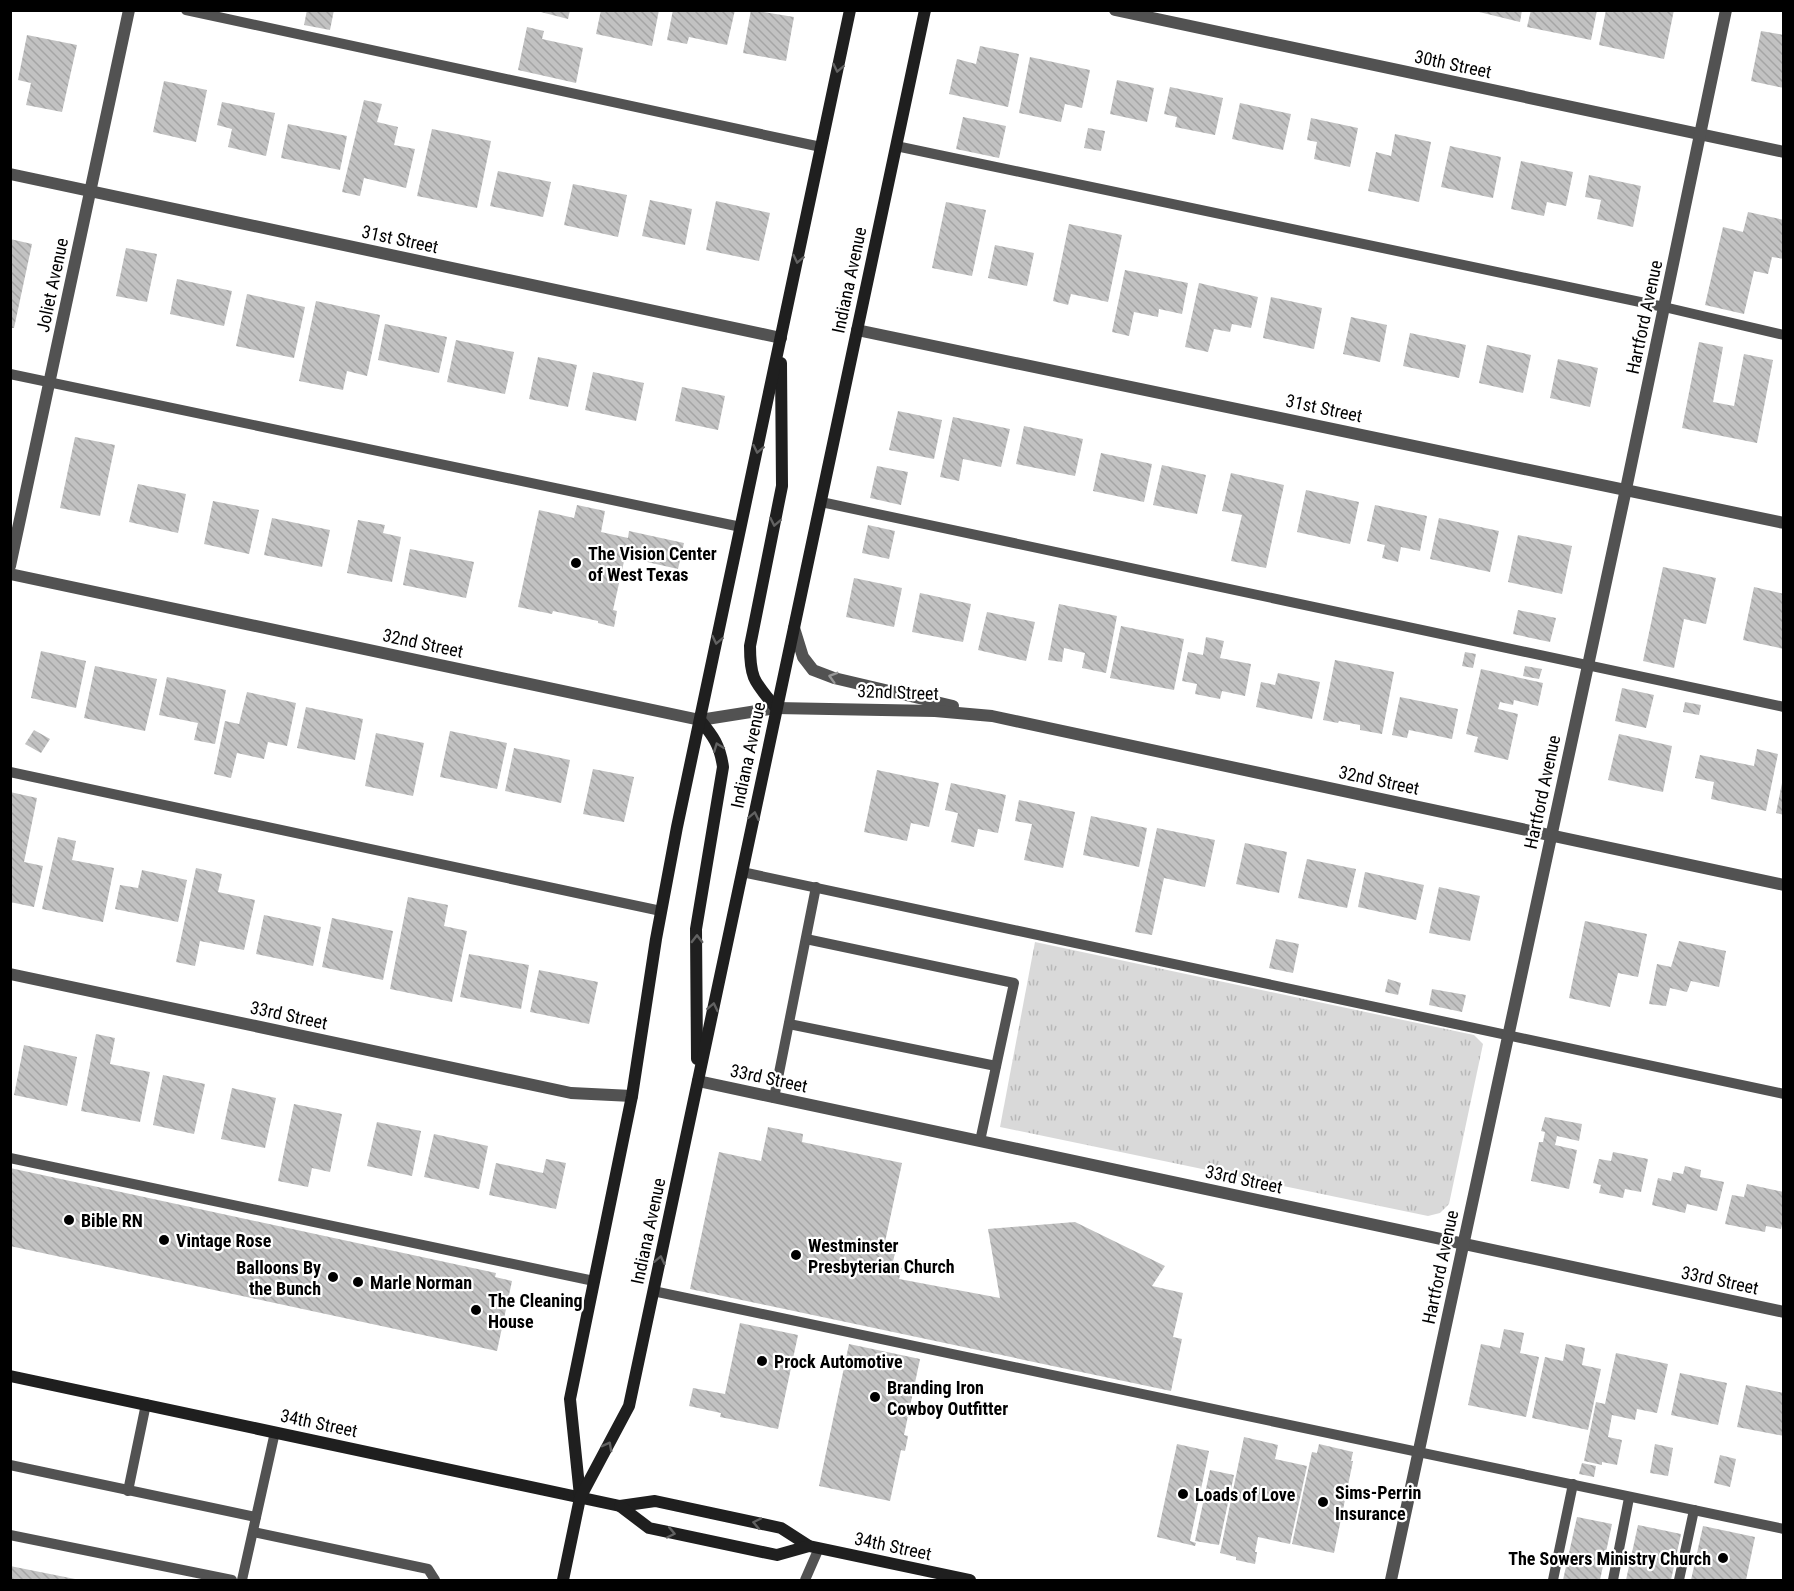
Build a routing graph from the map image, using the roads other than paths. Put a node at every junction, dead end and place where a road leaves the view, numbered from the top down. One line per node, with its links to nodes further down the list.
1 (129, 10): 12 (street, Joliet Avenue)
2 (186, 10): 9 (lane)
3 (850, 10): 9 (main road, Indiana Avenue, one-way to 9)
4 (925, 10): 8 (main road, Indiana Avenue)
5 (1115, 10): 7 (street, 30th Street)
6 (1726, 10): 7 (street, Hartford Avenue)
7 (1700, 134): 10 (street, 30th Street); 13 (street, Hartford Avenue)
8 (896, 146): 13 (lane); 14 (main road, Indiana Avenue)
9 (821, 147): 16 (main road, Indiana Avenue, one-way to 16)
10 (1784, 152)
11 (10, 174): 12 (street, 31st Street)
12 (91, 191): 16 (street, 31st Street); 18 (street, Joliet Avenue)
13 (1664, 308): 15 (lane); 19 (street, Hartford Avenue)
14 (857, 330): 19 (street, 31st Street); 20 (main road, Indiana Avenue)
15 (1784, 335)
16 (781, 338): 22 (main road, Indiana Avenue, one-way to 22); 28 (main road, one-way to 28)
17 (10, 374): 18 (lane)
18 (50, 382): 22 (lane); 23 (street, Joliet Avenue)
19 (1626, 489): 21 (street, 31st Street); 26 (street, Hartford Avenue)
20 (821, 502): 25 (main road, Indiana Avenue); 26 (lane)
21 (1784, 523)
22 (741, 527): 30 (main road, Indiana Avenue, one-way to 30)
23 (10, 566)
24 (10, 574): 30 (street, 32nd Street)
25 (794, 628): 28 (main road, Indiana Avenue); 29 (street, one-way to 25)
26 (1588, 666): 27 (lane); 32 (street, Hartford Avenue)
27 (1784, 707)
28 (776, 708): 29 (street, 32nd Street); 30 (street, 32nd Street); 33 (main road, Indiana Avenue, one-way to 28)
29 (992, 716): 32 (street, 32nd Street)
30 (700, 720): 36 (main road, Indiana Avenue); 42 (main road, one-way to 30)
31 (10, 772): 36 (lane)
32 (1551, 835): 34 (street, 32nd Street); 40 (street, Hartford Avenue)
33 (742, 872): 35 (lane); 42 (main road, Indiana Avenue, one-way to 33)
34 (1784, 885)
35 (816, 887): 37 (lane); 40 (lane)
36 (661, 911): 44 (main road, Indiana Avenue)
37 (806, 939): 39 (lane); 41 (lane)
38 (10, 974): 44 (street, 33rd Street)
39 (789, 1024): 41 (lane); 45 (lane)
40 (1509, 1034): 43 (lane); 48 (street, Hartford Avenue)
41 (996, 1066): 46 (lane)
42 (698, 1081): 45 (street, 33rd Street); 50 (main road, Indiana Avenue, one-way to 42)
43 (1784, 1094)
44 (632, 1096): 49 (main road, Indiana Avenue)
45 (774, 1098): 46 (street, 33rd Street)
46 (980, 1141): 48 (street, 33rd Street)
47 (10, 1158): 49 (lane)
48 (1464, 1244): 51 (street, 33rd Street); 55 (street, Hartford Avenue)
49 (594, 1281): 59 (main road, Indiana Avenue)
50 (653, 1291): 55 (lane); 59 (main road, Indiana Avenue, one-way to 50)
51 (1784, 1312)
52 (10, 1376): 53 (main road, 34th Street)
53 (146, 1404): 54 (main road, 34th Street); 58 (lane)
54 (275, 1432): 59 (main road, 34th Street); 63 (lane)
55 (1419, 1452): 57 (lane); 74 (street, Hartford Avenue)
56 (10, 1465): 58 (lane)
57 (1573, 1485): 60 (lane); 75 (lane)
58 (128, 1491): 63 (lane)
59 (580, 1498): 61 (main road, 34th Street); 71 (main road, Indiana Avenue)
60 (1629, 1498): 62 (lane); 76 (lane)
61 (620, 1506): 67 (main road, 34th Street, one-way to 61); 67 (main road, 34th Street, one-way to 67)
62 (1694, 1510): 64 (lane); 77 (lane)
63 (256, 1517): 65 (lane)
64 (1784, 1529)
65 (253, 1532): 69 (lane); 70 (lane)
66 (10, 1535): 68 (lane)
67 (814, 1547): 72 (lane); 73 (main road, 34th Street)
68 (232, 1581)
69 (242, 1581)
70 (435, 1581)
71 (563, 1581)
72 (805, 1581)
73 (970, 1581)
74 (1391, 1581)
75 (1553, 1581)
76 (1613, 1581)
77 (1679, 1581)

